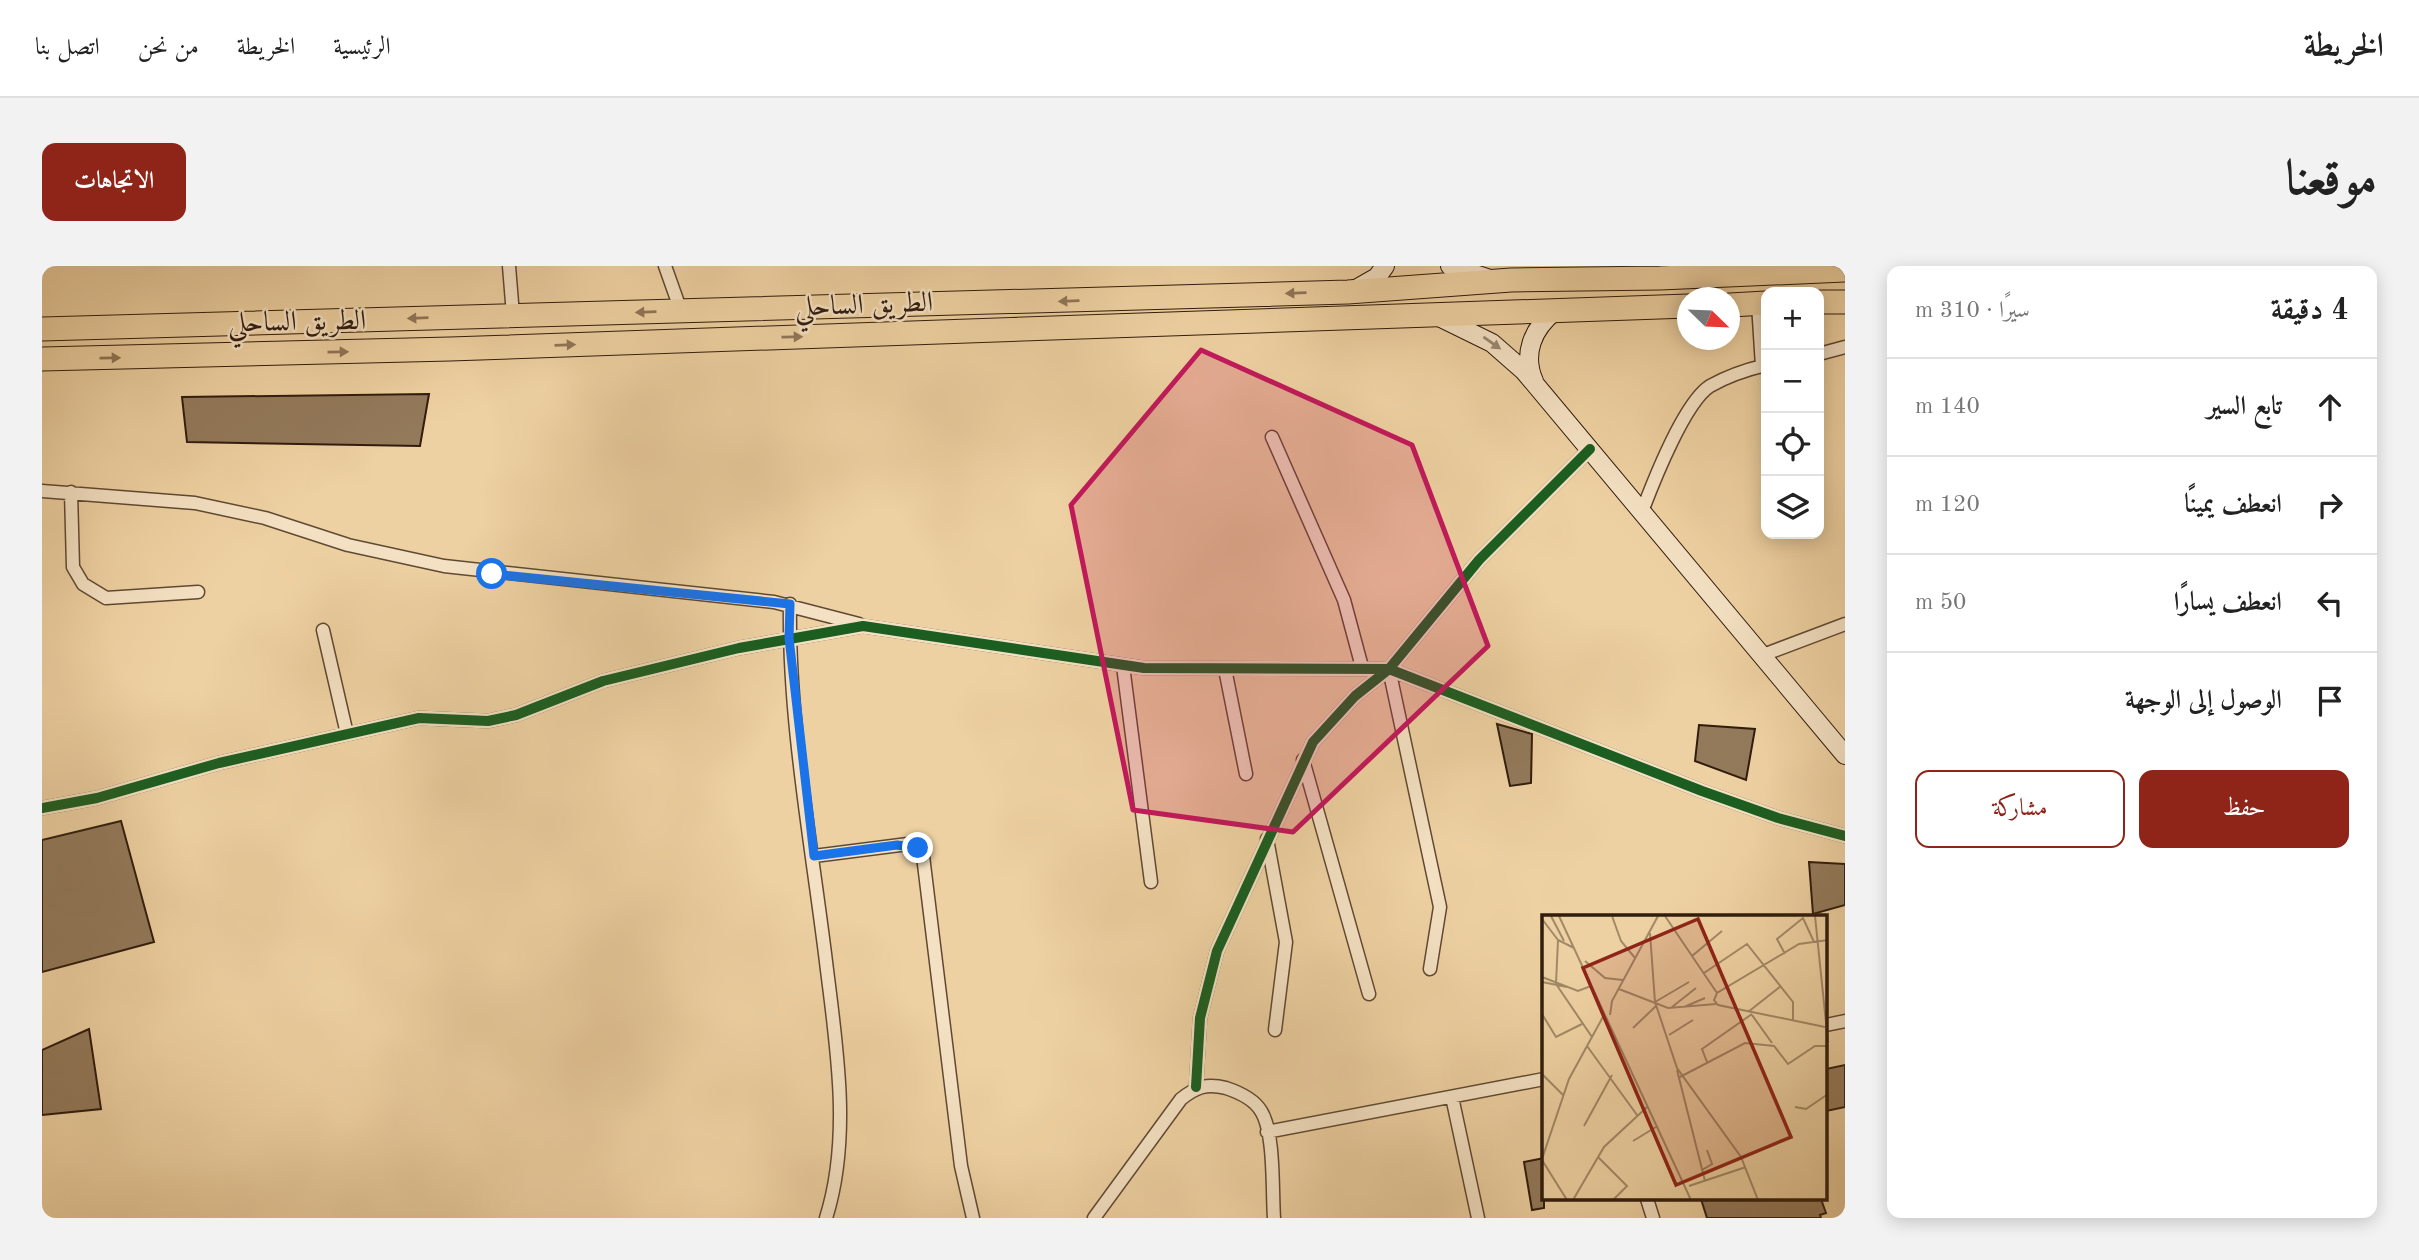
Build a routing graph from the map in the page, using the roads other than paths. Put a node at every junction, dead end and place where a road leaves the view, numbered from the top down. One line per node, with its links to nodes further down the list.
1 (509, 266): 16 (street)
2 (665, 266): 14 (street)
3 (1385, 266): 8 (main road)
4 (1450, 266): 7 (main road)
5 (1845, 270): 6 (highway, الطريق الساحلي)
6 (1697, 271): 7 (highway, الطريق الساحلي)
7 (1511, 280): 8 (highway, الطريق الساحلي)
8 (1348, 292): 14 (highway, الطريق الساحلي, one-way to 14)
9 (1824, 302): 10 (highway)
10 (1845, 302)
11 (1740, 304): 12 (highway)
12 (1761, 304)
13 (1677, 306): 15 (highway, الطريق الساحلي)
14 (681, 311): 16 (highway, الطريق الساحلي, one-way to 16)
15 (1555, 311): 17 (highway, الطريق الساحلي); 23 (main road)
16 (513, 315): 18 (highway, الطريق الساحلي, one-way to 18)
17 (1436, 316): 21 (highway, الطريق الساحلي, one-way to 17); 23 (main road, one-way to 23)
18 (42, 329)
19 (1845, 347): 20 (street)
20 (1824, 353)
21 (42, 359)
22 (1761, 366): 28 (street)
23 (1537, 387): 25 (main road)
24 (1272, 437): 37 (street)
25 (1590, 449): 28 (main road); 39 (street)
26 (42, 491): 27 (street)
27 (71, 492): 29 (street); 30 (street)
28 (1643, 509): 35 (main road)
29 (198, 592)
30 (790, 604): 32 (street); 34 (street)
31 (1845, 624): 35 (street)
32 (863, 626): 34 (street); 36 (street)
33 (323, 630): 40 (street)
34 (789, 638): 40 (street); 47 (street)
35 (1763, 655): 41 (main road)
36 (1123, 666): 38 (street); 48 (street)
37 (1362, 667): 38 (street); 39 (street)
38 (1225, 669): 43 (street)
39 (1389, 669): 42 (street); 45 (street); 49 (street)
40 (347, 734): 44 (street)
41 (1845, 755)
42 (1303, 760): 46 (street); 50 (street)
43 (1245, 774)
44 (42, 808)
45 (1845, 836)
46 (1267, 838): 51 (street); 53 (street)
47 (814, 856): 57 (street); 58 (street)
48 (1151, 882)
49 (1430, 969)
50 (1369, 994)
51 (1275, 1030)
52 (1542, 1079): 54 (street)
53 (1196, 1087): 55 (street); 59 (street)
54 (1452, 1097): 55 (street); 61 (street)
55 (1267, 1132): 60 (street)
56 (1647, 1200): 62 (street)
57 (826, 1218)
58 (973, 1218)
59 (1094, 1218)
60 (1274, 1218)
61 (1478, 1218)
62 (1653, 1218)

